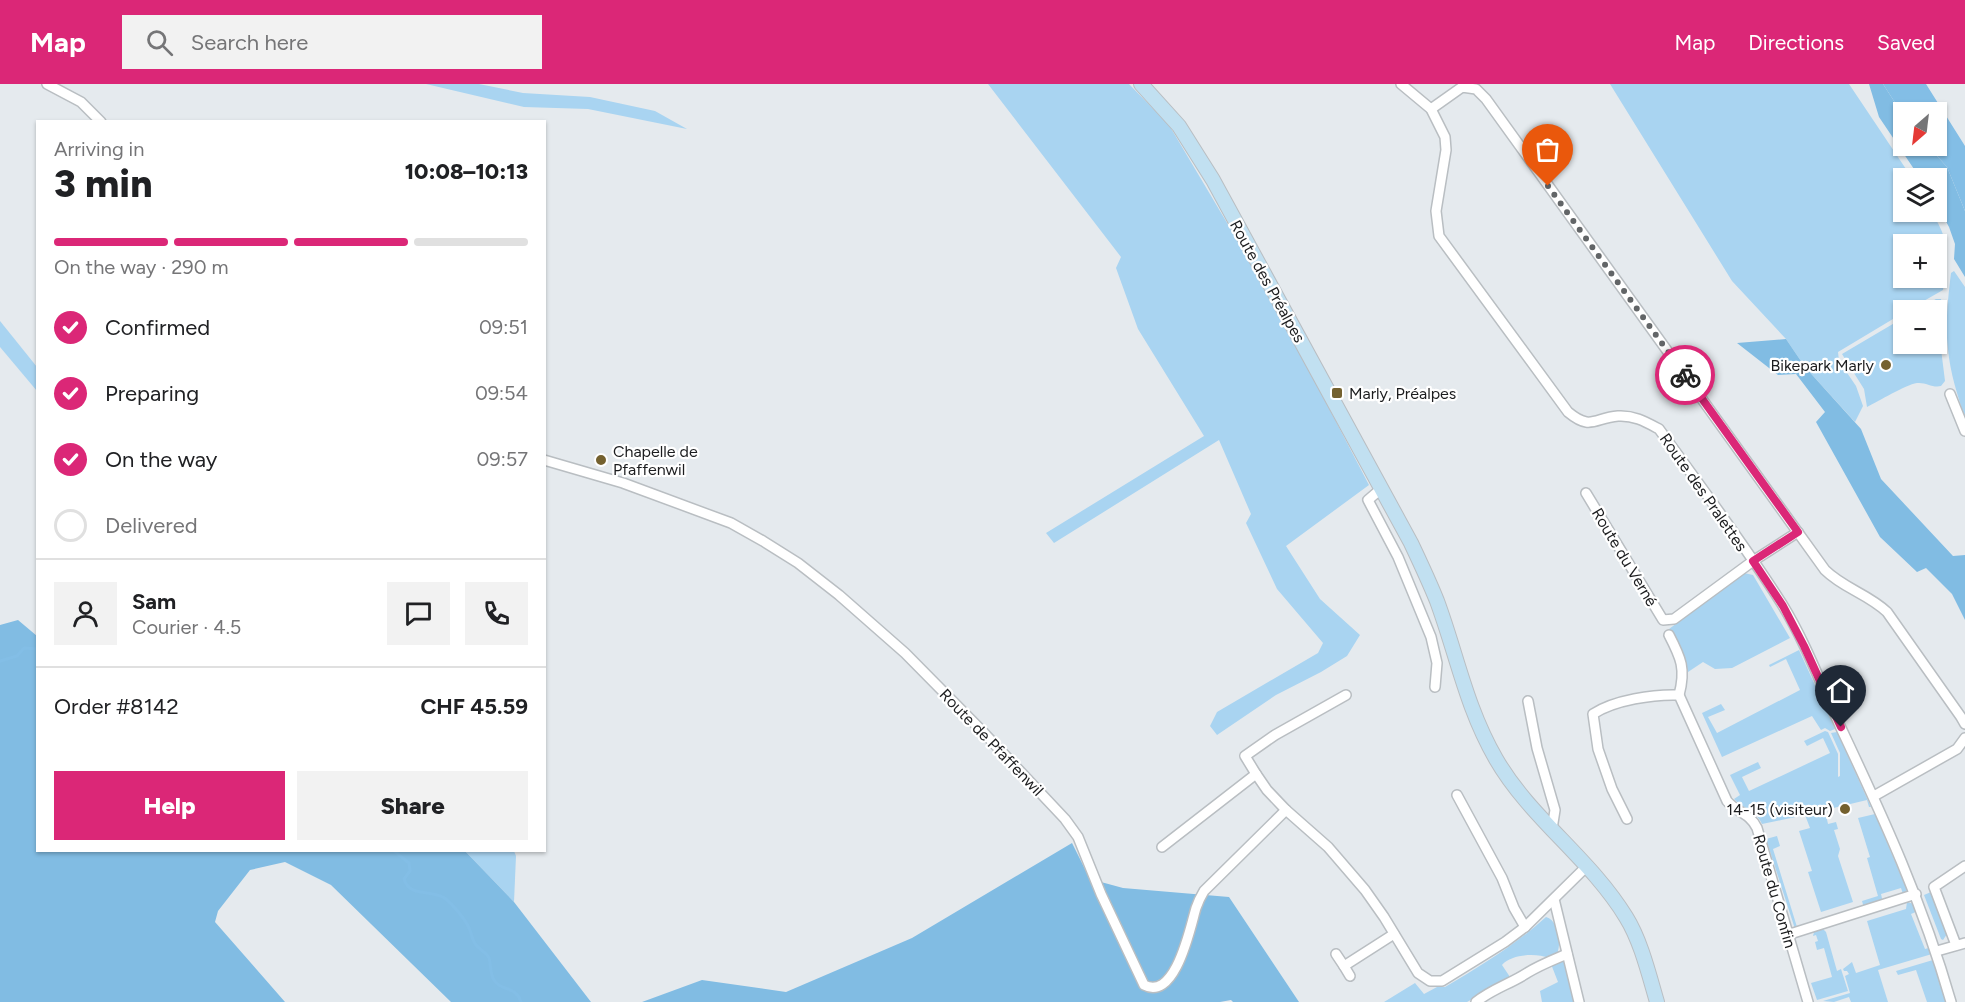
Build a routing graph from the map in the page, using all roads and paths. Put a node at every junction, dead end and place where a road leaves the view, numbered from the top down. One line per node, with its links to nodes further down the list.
1 (47, 84): 5 (street)
2 (1141, 84): 9 (main road, Route des Préalpes)
3 (1401, 84): 4 (street, Route des Pralettes)
4 (1431, 109): 11 (street); 12 (street, Route des Pralettes)
5 (99, 120)
6 (1950, 394): 7 (street)
7 (1965, 431)
8 (546, 461): 23 (street, Route de Pfaffenwil)
9 (1382, 488): 14 (street); 25 (main road, Route des Préalpes)
10 (1586, 493): 12 (street, Route du Verné)
11 (1798, 532): 12 (street); 18 (street)
12 (1753, 561): 22 (street, Route des Pralettes)
13 (1669, 635): 16 (street, Route du Confin)
14 (1435, 687)
15 (1346, 695): 20 (street)
16 (1679, 695): 24 (street); 33 (street, Route du Confin)
17 (1528, 701): 25 (street)
18 (1965, 724)
19 (1965, 738): 22 (street)
20 (1256, 774): 23 (street); 26 (street)
21 (1457, 795): 31 (street)
22 (1874, 796): 29 (street, Route des Pralettes)
23 (1286, 810): 32 (street)
24 (1627, 819)
25 (1552, 829): 27 (main road, Route des Préalpes)
26 (1162, 847)
27 (1587, 866): 30 (street); 42 (main road, Route des Préalpes)
28 (1965, 866): 34 (street)
29 (1916, 894): 33 (street); 35 (street, Route des Pralettes)
30 (1554, 899): 31 (street); 37 (street)
31 (1525, 927): 32 (street)
32 (1394, 934): 38 (street)
33 (1787, 935): 43 (street, Route du Confin)
34 (1961, 944): 35 (street)
35 (1937, 951): 44 (street, Route des Pralettes)
36 (1336, 954): 38 (street)
37 (1567, 954): 40 (street); 41 (street)
38 (1344, 966): 39 (street)
39 (1350, 976)
40 (1476, 1002)
41 (1579, 1002)
42 (1657, 1002)
43 (1809, 1002)
44 (1951, 1002)

